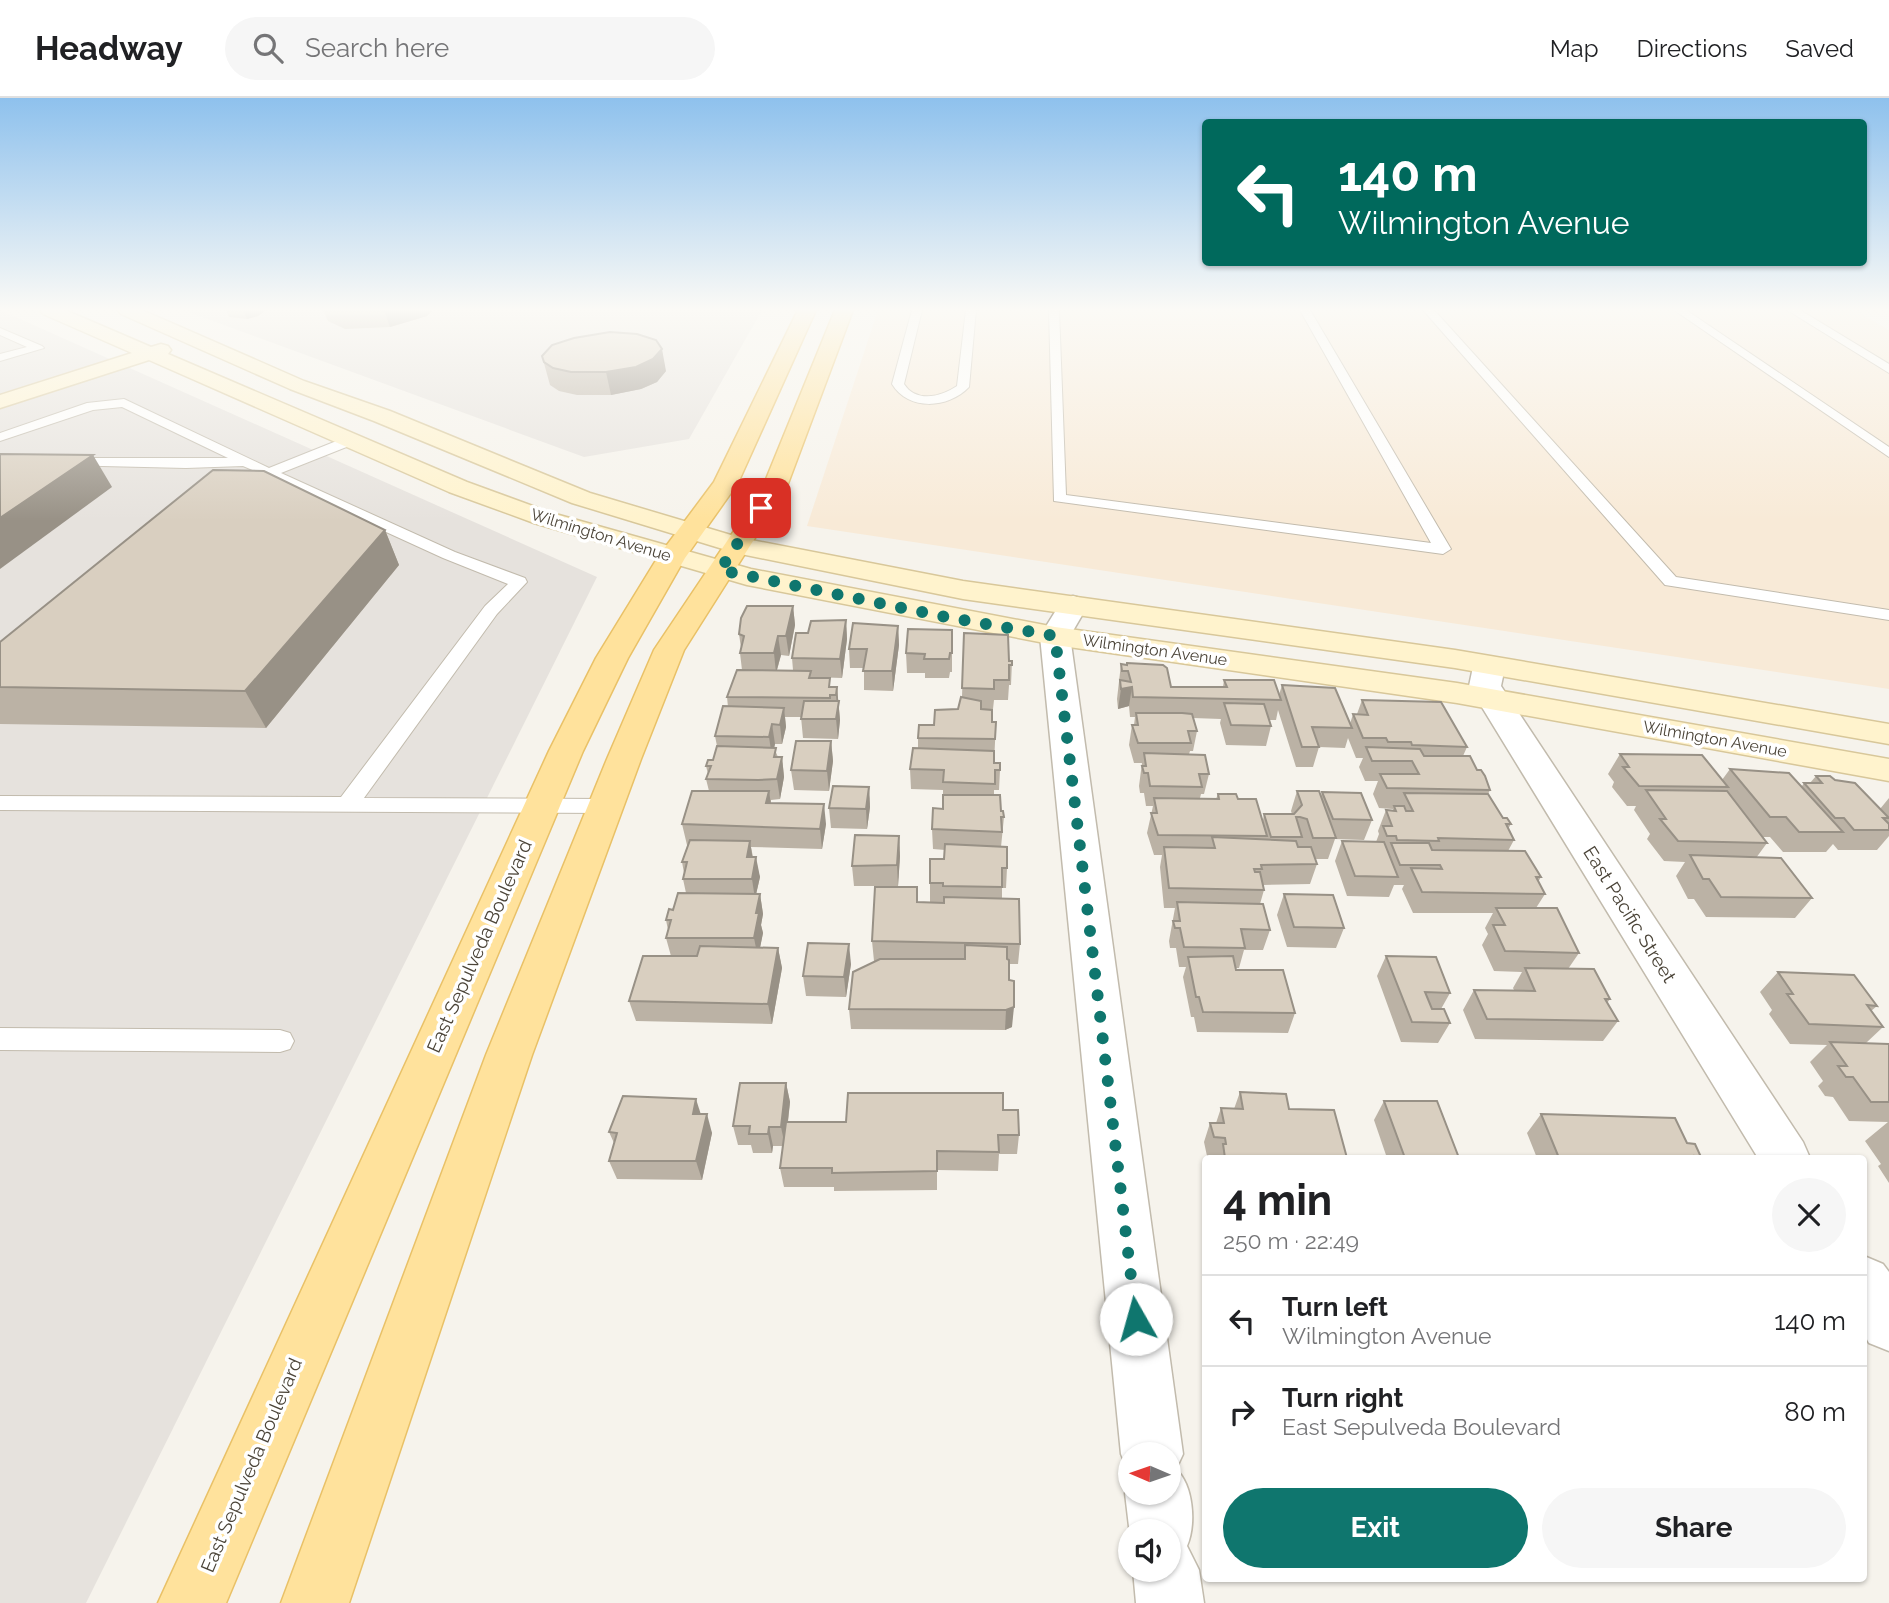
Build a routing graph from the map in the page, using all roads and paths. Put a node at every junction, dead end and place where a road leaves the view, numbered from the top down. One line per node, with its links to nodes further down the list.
1 (68, 380): 12 (main road)
2 (209, 380): 14 (main road, Wilmington Avenue)
3 (286, 380): 20 (main road, Wilmington Avenue)
4 (774, 380): 20 (main road, East Sepulveda Boulevard)
5 (817, 380): 21 (main road)
6 (899, 380): 7 (lane)
7 (964, 380)
8 (1056, 380): 9 (lane)
9 (1346, 380)
10 (1491, 380): 22 (lane)
11 (1782, 380): 15 (lane)
12 (0, 402)
13 (0, 437): 17 (lane)
14 (349, 441): 18 (lane); 20 (main road, Wilmington Avenue)
15 (1889, 453)
16 (53, 462): 17 (lane)
17 (244, 462): 18 (lane)
18 (269, 473): 19 (lane); 28 (lane)
19 (244, 481)
20 (681, 544): 21 (main road, Wilmington Avenue); 29 (main road, East Sepulveda Boulevard)
21 (728, 557): 23 (main road, Wilmington Avenue); 30 (main road)
22 (1889, 615)
23 (1064, 621): 24 (main road, Wilmington Avenue); 36 (street)
24 (1492, 683): 25 (main road, Wilmington Avenue); 26 (main road, Wilmington Avenue); 33 (street, East Pacific Street)
25 (1889, 734)
26 (1889, 770)
27 (0, 803): 28 (lane)
28 (347, 805): 29 (lane)
29 (541, 806): 30 (lane); 38 (main road, East Sepulveda Boulevard)
30 (607, 807): 39 (main road)
31 (0, 1039): 32 (lane)
32 (281, 1041)
33 (1783, 1155)
34 (1867, 1288): 35 (street)
35 (1889, 1323)
36 (1151, 1442)
37 (1167, 1582): 40 (street)
38 (192, 1603)
39 (315, 1603)
40 (1170, 1603)

